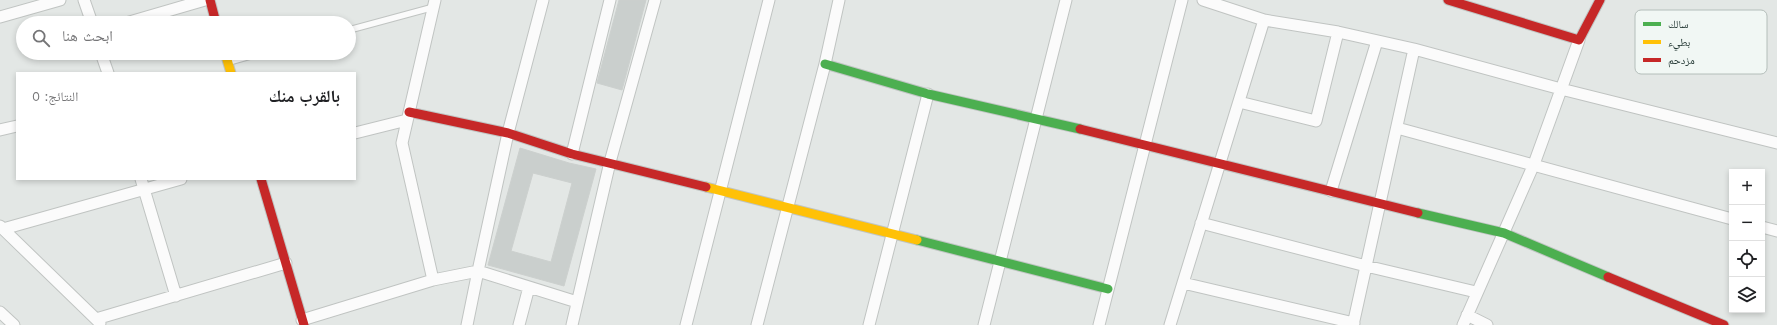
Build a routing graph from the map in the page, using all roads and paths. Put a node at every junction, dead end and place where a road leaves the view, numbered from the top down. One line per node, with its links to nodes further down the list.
1 (60, 0): 16 (street)
2 (84, 0): 17 (street)
3 (206, 0): 18 (street)
4 (210, 0): 19 (street)
5 (543, 0): 40 (street)
6 (610, 0): 43 (street)
7 (655, 0): 44 (street)
8 (769, 0): 50 (street)
9 (839, 0): 28 (street)
10 (1066, 0): 35 (street)
11 (1182, 0): 42 (street)
12 (1203, 0): 20 (street)
13 (1448, 0): 23 (street)
14 (1600, 0): 23 (street)
15 (435, 3): 21 (lane); 34 (street)
16 (0, 16)
17 (90, 16)
18 (150, 16)
19 (214, 16)
20 (1264, 20): 22 (street); 33 (street)
21 (356, 28)
22 (1338, 32): 24 (street); 33 (street)
23 (1579, 40): 31 (street)
24 (1377, 41): 25 (street); 51 (street)
25 (1414, 49): 31 (street); 37 (street)
26 (103, 60): 29 (street)
27 (227, 60): 30 (street)
28 (825, 64): 32 (street); 53 (street)
29 (108, 72)
30 (231, 72)
31 (1561, 89): 41 (street); 46 (street)
32 (928, 94): 35 (street); 60 (street)
33 (1239, 102): 45 (street)
34 (408, 116): 39 (street); 40 (street); 65 (street)
35 (1036, 118): 42 (street); 61 (street)
36 (16, 126): 38 (street)
37 (1396, 128): 46 (street); 52 (street)
38 (0, 130)
39 (356, 133)
40 (508, 133): 43 (street); 64 (street)
41 (1777, 143)
42 (1145, 145): 45 (street); 68 (street)
43 (572, 154): 44 (street)
44 (610, 162): 50 (street); 71 (street)
45 (1220, 163): 51 (street); 55 (street)
46 (1534, 164): 54 (street); 59 (street)
47 (173, 180): 49 (street)
48 (261, 180): 62 (street)
49 (142, 184): 56 (street); 70 (street)
50 (720, 190): 53 (street); 81 (street)
51 (1331, 192): 52 (street)
52 (1380, 204): 59 (street); 63 (street)
53 (788, 208): 60 (street); 82 (street)
54 (1729, 218)
55 (1201, 224): 63 (street); 66 (street)
56 (2, 228): 74 (street)
57 (1765, 228): 58 (street)
58 (1777, 232)
59 (1504, 233): 69 (street); 88 (street)
60 (892, 234): 61 (street); 83 (street)
61 (1000, 262): 68 (street); 84 (street)
62 (286, 263): 70 (street); 75 (street)
63 (1366, 266): 69 (street); 76 (street)
64 (478, 271): 65 (street); 67 (street); 78 (street)
65 (433, 280): 75 (street)
66 (1183, 283): 76 (street); 86 (street)
67 (529, 287): 71 (street); 79 (street)
68 (1108, 290): 85 (street)
69 (1476, 292): 73 (street)
70 (176, 296): 74 (street)
71 (577, 302): 80 (street)
72 (0, 312): 77 (street)
73 (1465, 320): 87 (street)
74 (99, 322)
75 (303, 323)
76 (1353, 324)
77 (14, 325)
78 (467, 325)
79 (519, 325)
80 (572, 325)
81 (686, 325)
82 (757, 325)
83 (869, 325)
84 (984, 325)
85 (1099, 325)
86 (1170, 325)
87 (1487, 325)
88 (1724, 325)

